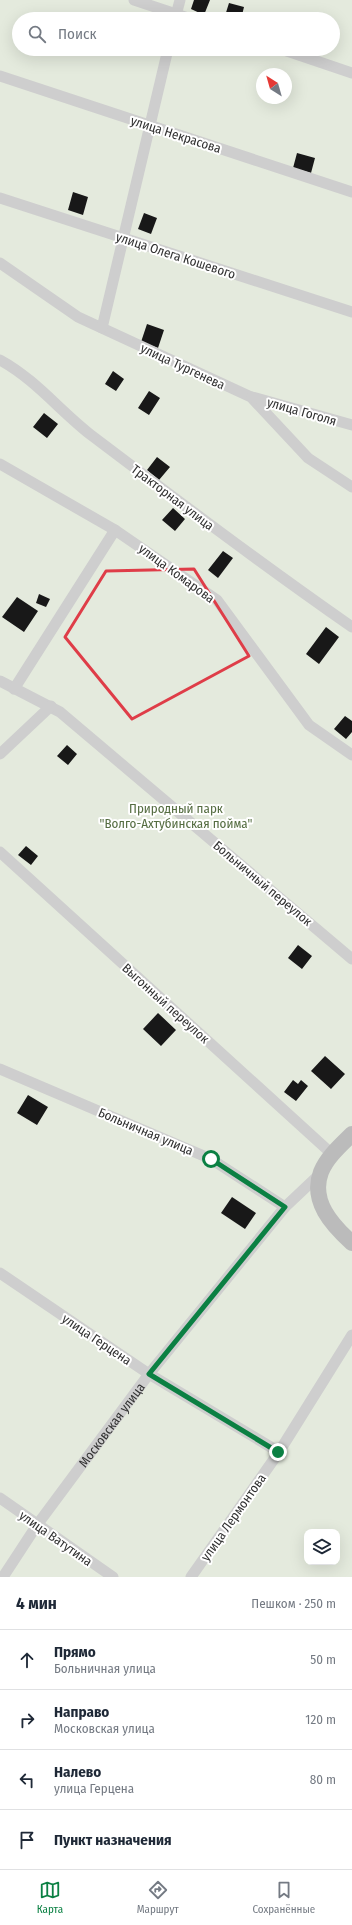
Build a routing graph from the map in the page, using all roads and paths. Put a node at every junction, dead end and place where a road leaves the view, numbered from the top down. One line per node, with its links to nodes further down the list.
1 (134, 0): 3 (street)
2 (180, 0): 4 (street)
3 (166, 12)
4 (177, 12)
5 (166, 56): 9 (street)
6 (302, 56): 7 (street)
7 (352, 73)
8 (0, 76): 9 (street, улица Некрасова)
9 (150, 125): 10 (street, улица Некрасова); 12 (street)
10 (352, 192)
11 (0, 198): 12 (street, улица Олега Кошевого)
12 (123, 238): 14 (street, улица Олега Кошевого); 15 (street)
13 (0, 263): 15 (street, улица Тургенева)
14 (352, 312)
15 (102, 328): 17 (street, улица Тургенева)
16 (0, 360): 22 (street, Тракторная улица)
17 (252, 397): 18 (street, улица Гоголя); 20 (street, улица Тургенева)
18 (352, 425)
19 (0, 464): 21 (street, улица Комарова)
20 (352, 487)
21 (115, 530): 24 (street); 27 (street, улица Комарова)
22 (352, 627)
23 (0, 681): 24 (street, Больничный переулок)
24 (14, 689): 25 (street, Больничный переулок)
25 (51, 706): 26 (street); 29 (street, Больничный переулок)
26 (0, 754)
27 (352, 755)
28 (0, 852): 32 (street, Выгонный переулок)
29 (352, 959)
30 (0, 1069): 34 (street, Больничная улица)
31 (352, 1134): 32 (street, Московская улица)
32 (332, 1154): 33 (street, Московская улица)
33 (321, 1172): 34 (street, Московская улица); 35 (street)
34 (285, 1207): 38 (street, Московская улица)
35 (352, 1243)
36 (0, 1273): 38 (street, улица Герцена)
37 (352, 1335): 39 (street, улица Лермонтова)
38 (149, 1374): 39 (street, улица Герцена); 41 (street, Московская улица)
39 (278, 1452): 44 (street, улица Лермонтова)
40 (0, 1498): 41 (street, улица Ватутина)
41 (37, 1525): 42 (street, Московская улица); 43 (street, улица Ватутина)
42 (3, 1577)
43 (113, 1577)
44 (191, 1577)

